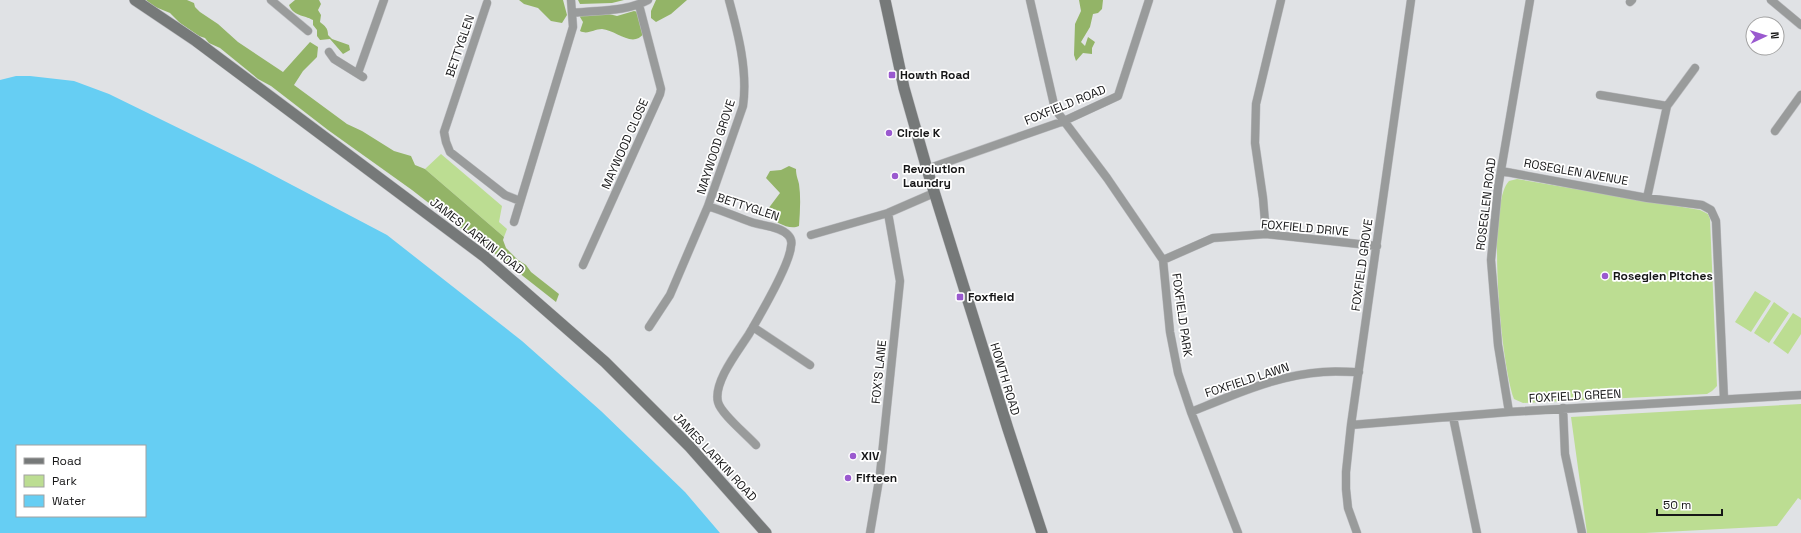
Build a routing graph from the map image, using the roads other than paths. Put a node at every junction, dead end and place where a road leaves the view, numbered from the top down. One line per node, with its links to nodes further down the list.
1 (135, 0): 51 (main road, JAMES LARKIN ROAD)
2 (271, 0): 18 (street)
3 (384, 0): 19 (street)
4 (571, 0): 16 (street)
5 (648, 0): 15 (street)
6 (729, 0): 31 (street, MAYWOOD GROVE)
7 (885, 0): 26 (main road, HOWTH ROAD)
8 (1030, 0): 24 (street, FOXFIELD PARK)
9 (1149, 0): 24 (street, FOXFIELD ROAD)
10 (1281, 0): 34 (street)
11 (1411, 0): 36 (street, FOXFIELD GROVE)
12 (1530, 0): 27 (street, ROSEGLEN ROAD)
13 (1771, 0): 17 (street)
14 (487, 3): 30 (street, BETTYGLEN)
15 (639, 5): 16 (street); 38 (street, MAYWOOD CLOSE)
16 (573, 13): 30 (street)
17 (1801, 25)
18 (308, 31)
19 (329, 52)
20 (1695, 68): 23 (street)
21 (1600, 95): 23 (street)
22 (1801, 95): 25 (street)
23 (1667, 106): 29 (street)
24 (1064, 121): 26 (street, FOXFIELD ROAD); 37 (street, FOXFIELD PARK)
25 (1775, 131)
26 (927, 169): 28 (main road, HOWTH ROAD)
27 (1501, 171): 29 (street, ROSEGLEN AVENUE); 47 (street, ROSEGLEN ROAD)
28 (934, 193): 32 (street); 53 (main road, HOWTH ROAD)
29 (1647, 198): 44 (street, ROSEGLEN AVENUE)
30 (520, 200): 33 (street)
31 (708, 206): 39 (street, BETTYGLEN); 40 (street, BETTYGLEN)
32 (888, 213): 35 (street); 52 (street, FOX'S LANE)
33 (514, 222)
34 (1266, 234): 36 (street, FOXFIELD DRIVE); 37 (street, FOXFIELD DRIVE)
35 (811, 235)
36 (1377, 246): 42 (street, FOXFIELD GROVE)
37 (1163, 260): 46 (street, FOXFIELD PARK)
38 (583, 266)
39 (649, 327)
40 (753, 327): 41 (street); 50 (street, BETTYGLEN)
41 (810, 365)
42 (1359, 372): 46 (street, FOXFIELD LAWN); 49 (street, FOXFIELD GROVE)
43 (1801, 395): 44 (street, FOXFIELD GREEN)
44 (1724, 399): 45 (street, FOXFIELD GREEN)
45 (1563, 408): 47 (street, FOXFIELD GREEN); 57 (street)
46 (1191, 412): 54 (street, FOXFIELD PARK)
47 (1508, 412): 48 (street, FOXFIELD GREEN)
48 (1453, 417): 49 (street, FOXFIELD GREEN); 56 (street)
49 (1351, 425): 55 (street, FOXFIELD GROVE)
50 (756, 445)
51 (766, 533)
52 (870, 533)
53 (1042, 533)
54 (1238, 533)
55 (1357, 533)
56 (1477, 533)
57 (1582, 533)

